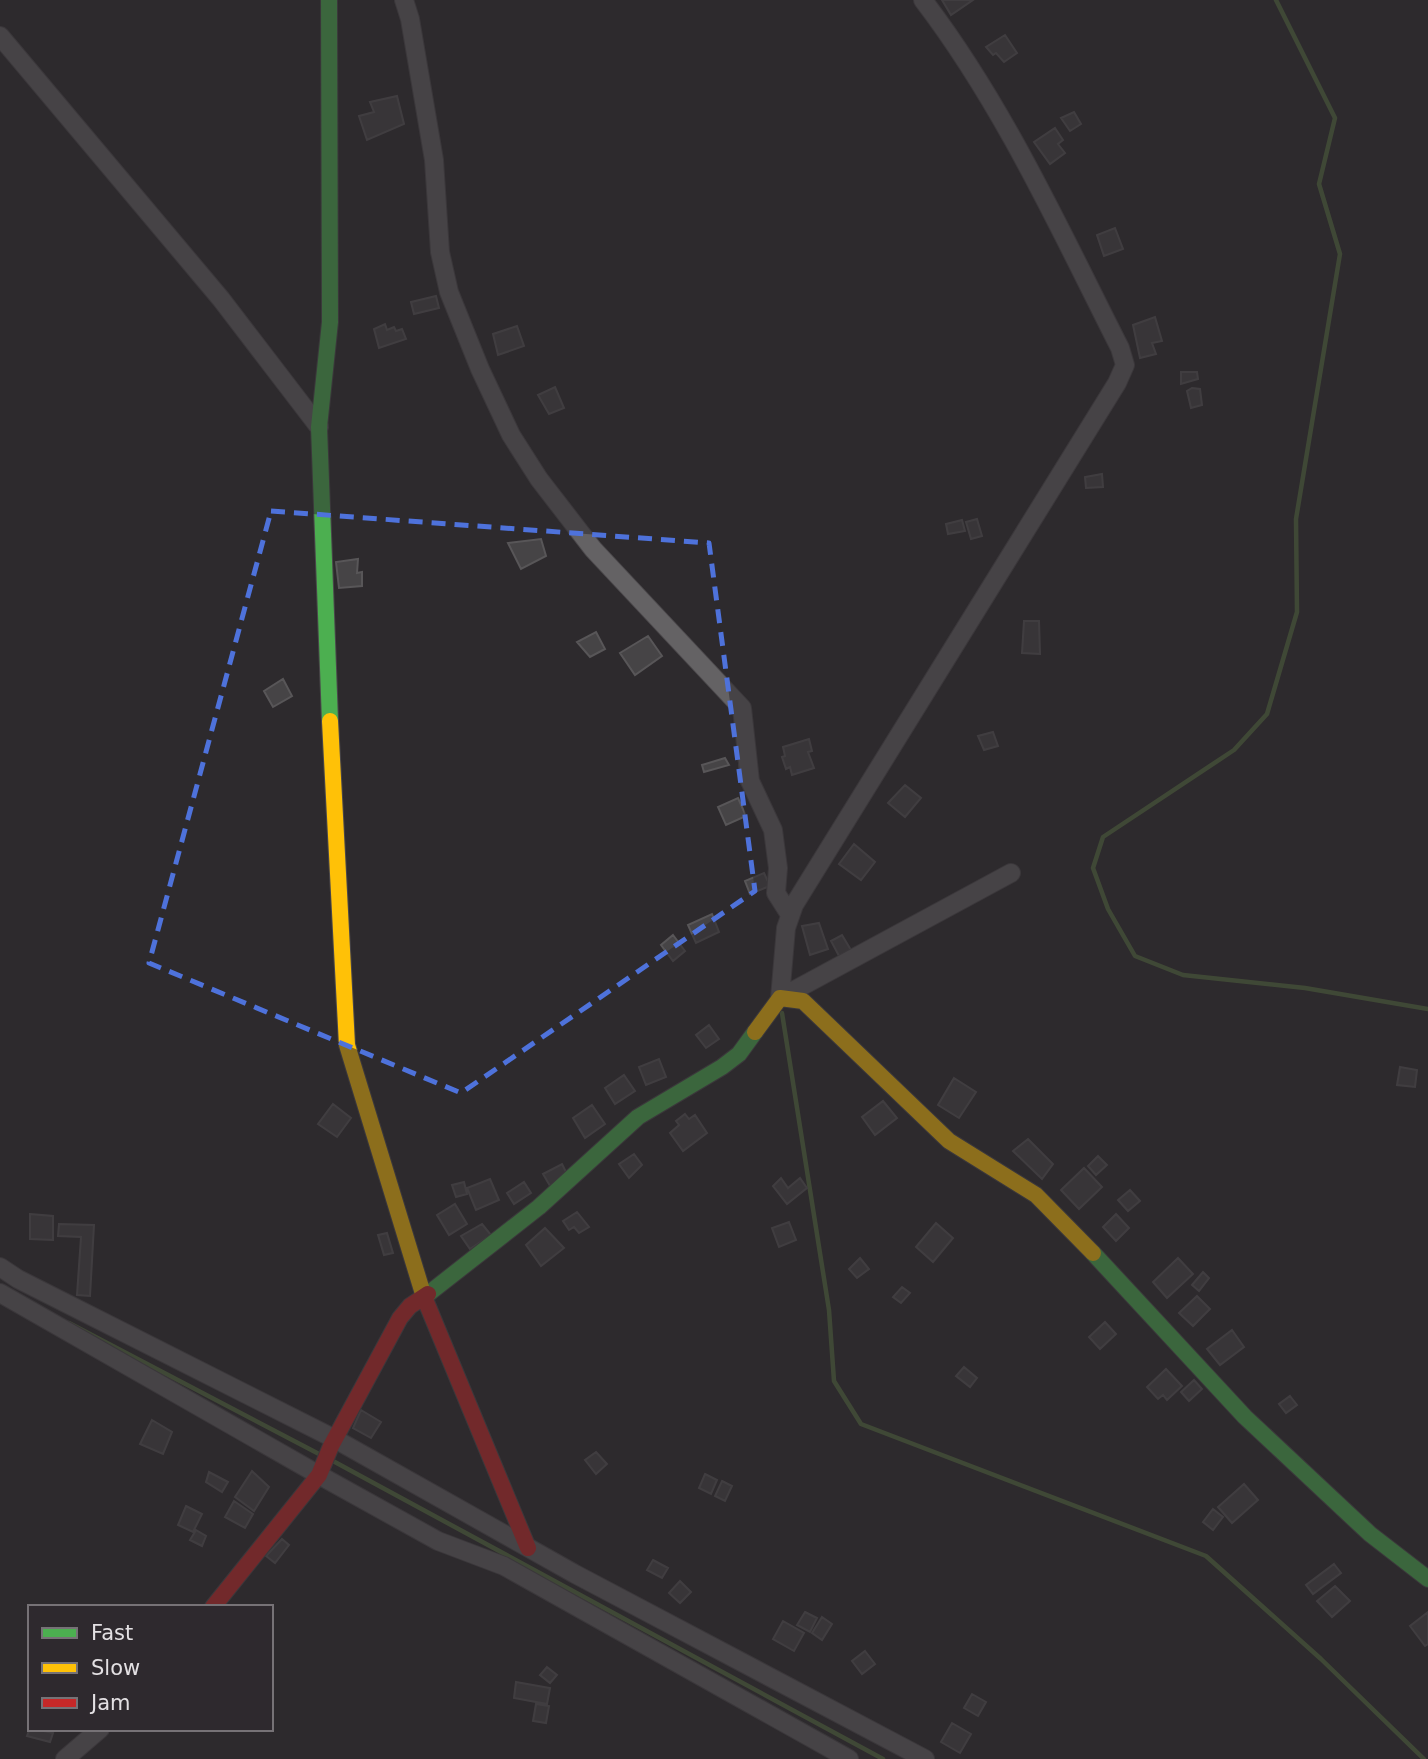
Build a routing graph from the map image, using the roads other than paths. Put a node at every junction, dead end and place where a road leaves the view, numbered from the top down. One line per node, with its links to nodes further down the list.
1 (329, 0): 5 (street)
2 (404, 0): 7 (street)
3 (923, 0): 7 (street)
4 (0, 36): 5 (street)
5 (319, 427): 11 (street)
6 (1011, 873): 8 (street)
7 (790, 915): 8 (street)
8 (780, 998): 11 (street); 15 (street)
9 (0, 1267): 12 (street)
10 (0, 1293): 13 (street)
11 (424, 1296): 12 (street); 14 (street)
12 (333, 1443): 13 (street); 14 (street)
13 (318, 1475): 16 (street); 19 (street)
14 (528, 1548): 20 (street)
15 (1428, 1579)
16 (215, 1605)
17 (98, 1731): 18 (street)
18 (65, 1759)
19 (849, 1759)
20 (925, 1759)

